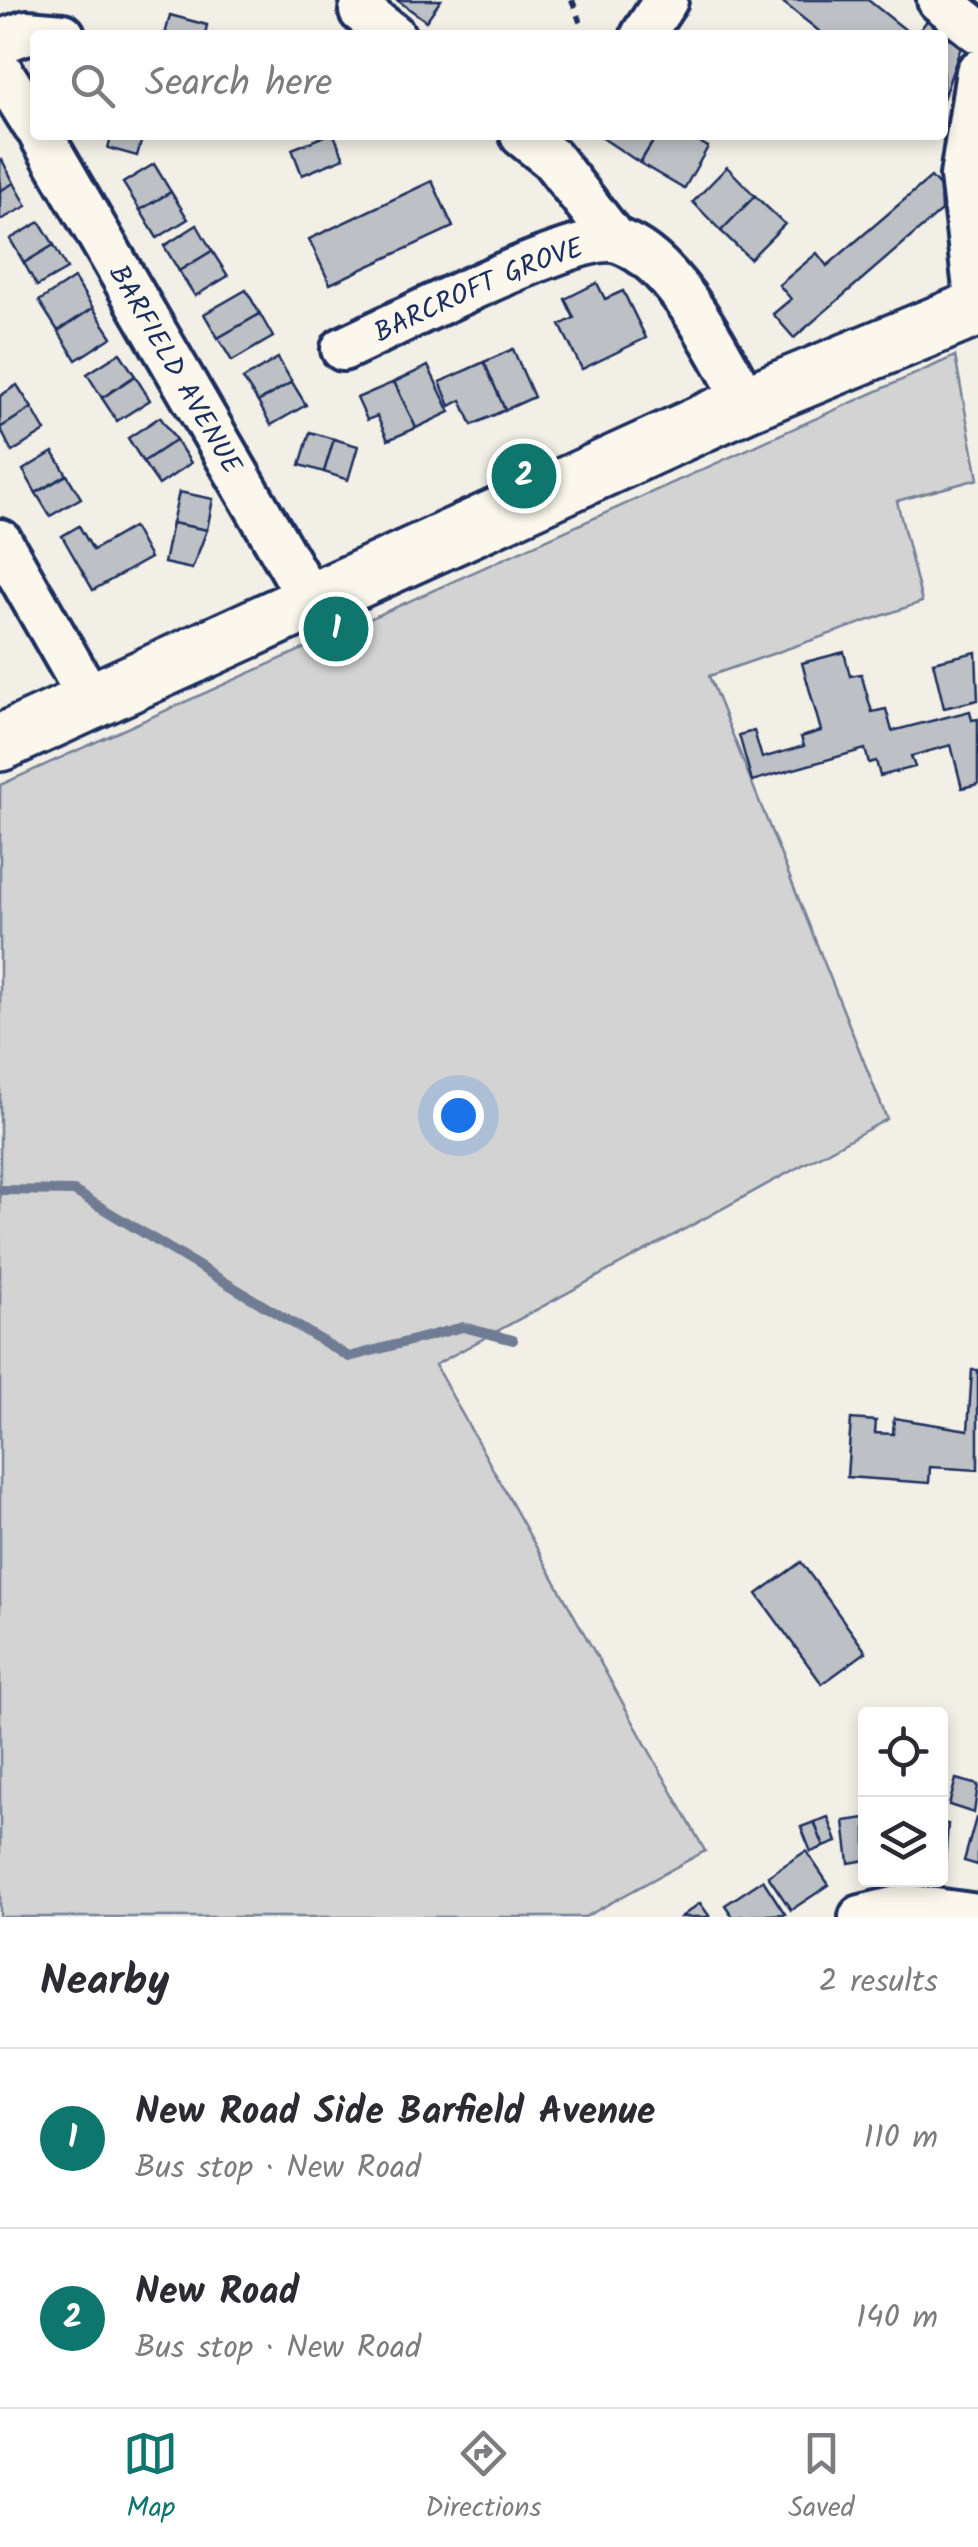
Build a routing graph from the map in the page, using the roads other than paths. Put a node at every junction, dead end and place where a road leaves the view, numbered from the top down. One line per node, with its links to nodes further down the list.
1 (666, 0): 3 (street)
2 (939, 0): 5 (street)
3 (646, 30)
4 (30, 32): 6 (street)
5 (978, 32)
6 (0, 42)
7 (0, 70): 9 (street, BARFIELD AVENUE)
8 (978, 72): 13 (street)
9 (30, 116)
10 (45, 140): 17 (street, BARFIELD AVENUE)
11 (549, 143): 12 (street, BARCROFT GROVE)
12 (614, 240): 14 (street, BARCROFT GROVE); 15 (street, BARCROFT GROVE)
13 (978, 311): 15 (main road)
14 (343, 348)
15 (747, 403): 17 (main road)
16 (0, 541): 18 (street)
17 (312, 602): 18 (main road)
18 (92, 702): 19 (main road)
19 (0, 743)
20 (978, 1916): 21 (street)
21 (860, 1917)

